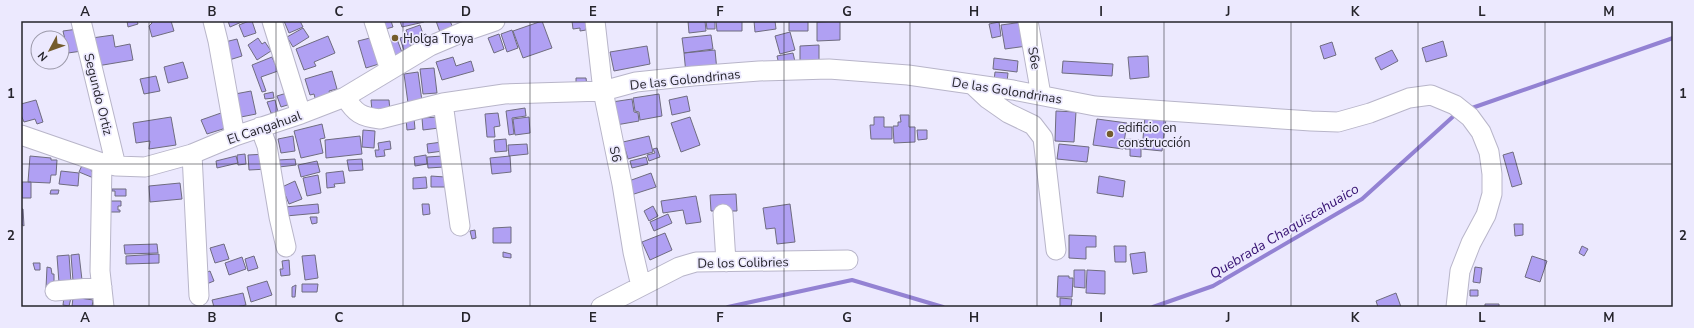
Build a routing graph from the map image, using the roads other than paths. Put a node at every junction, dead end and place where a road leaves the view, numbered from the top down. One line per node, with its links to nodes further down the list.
1 (81, 21): 20 (street, Segundo Ortiz)
2 (213, 21): 18 (street)
3 (272, 21): 15 (street)
4 (374, 21): 9 (street)
5 (495, 21): 8 (street, El Cangahual)
6 (595, 21): 11 (street, S6)
7 (1028, 21): 12 (street, S6e)
8 (461, 26): 9 (street, El Cangahual)
9 (390, 70): 13 (street, El Cangahual)
10 (972, 84): 11 (street, De las Golondrinas); 12 (street, De las Golondrinas); 24 (street)
11 (603, 91): 14 (street, De las Golondrinas); 27 (street, S6)
12 (1041, 95): 33 (street, De las Golondrinas)
13 (345, 97): 14 (street, De las Golondrinas); 15 (street, El Cangahual)
14 (443, 103): 22 (street)
15 (301, 114): 16 (street, El Cangahual)
16 (260, 127): 18 (street, El Cangahual); 23 (street)
17 (21, 135): 20 (street, El Cangahual)
18 (235, 136): 19 (street, El Cangahual)
19 (192, 154): 20 (street, El Cangahual); 30 (street)
20 (109, 165): 28 (street, Segundo Ortiz)
21 (723, 214): 26 (street)
22 (460, 226)
23 (286, 247)
24 (1056, 250)
25 (848, 260): 26 (street, De los Colibries)
26 (726, 262): 27 (street, De los Colibries)
27 (641, 286): 32 (street, De los Colibries)
28 (102, 287): 29 (street); 31 (street, Segundo Ortiz)
29 (55, 291)
30 (199, 296)
31 (104, 307)
32 (601, 307)
33 (1456, 307)

